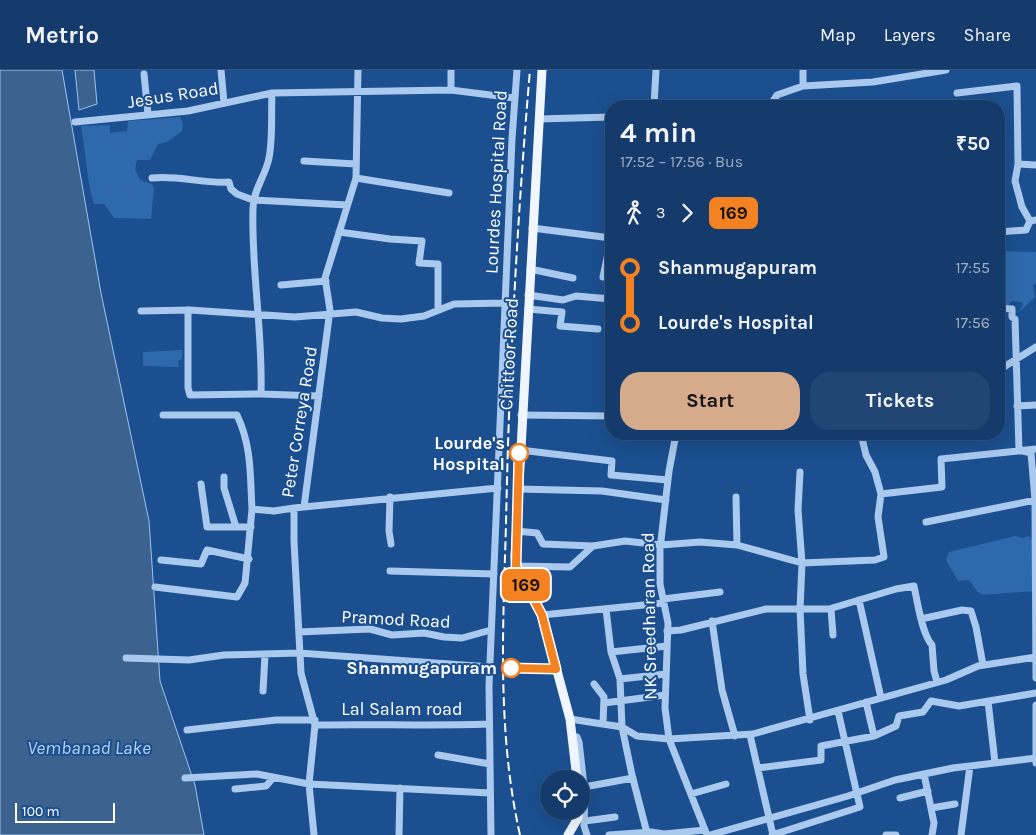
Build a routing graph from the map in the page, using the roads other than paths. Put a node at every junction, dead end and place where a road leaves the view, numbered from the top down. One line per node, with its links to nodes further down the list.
1 (221, 70): 18 (street)
2 (358, 70): 13 (street, Peter Correya Road)
3 (451, 70): 11 (street)
4 (517, 70): 15 (street, Lourdes Hospital Road)
5 (542, 70): 21 (main road, Chittoor Road)
6 (656, 70): 16 (street)
7 (803, 70): 10 (street)
8 (946, 70): 10 (street)
9 (144, 74): 19 (street)
10 (803, 86): 17 (street)
11 (451, 90): 13 (street, Jesus Road); 15 (street, Jesus Road)
12 (272, 93): 13 (street, Jesus Road); 18 (street, Jesus Road); 30 (street)
13 (358, 93): 24 (street, Peter Correya Road)
14 (957, 93): 25 (street)
15 (514, 98): 45 (street, Lourdes Hospital Road)
16 (654, 100)
17 (774, 100)
18 (224, 103): 19 (street, Jesus Road)
19 (148, 114): 22 (street, Jesus Road)
20 (605, 117): 21 (street)
21 (539, 119): 33 (main road, Chittoor Road)
22 (75, 122)
23 (304, 161): 24 (street)
24 (356, 164): 28 (street, Peter Correya Road)
25 (1018, 164): 26 (street); 32 (street)
26 (1036, 164)
27 (152, 178): 30 (street)
28 (356, 178): 29 (street); 31 (street, Peter Correya Road)
29 (449, 193)
30 (253, 200): 31 (street); 51 (street)
31 (347, 205): 34 (street, Peter Correya Road)
32 (1033, 220): 35 (street)
33 (532, 228): 36 (street); 38 (main road, Chittoor Road)
34 (339, 232): 41 (street, Peter Correya Road); 49 (street)
35 (1005, 232)
36 (605, 237)
37 (605, 267): 39 (street)
38 (530, 269): 40 (street); 43 (main road, Chittoor Road)
39 (603, 277)
40 (573, 278)
41 (326, 281): 42 (street); 52 (street, Peter Correya Road)
42 (281, 285)
43 (528, 295): 44 (street); 47 (main road, Chittoor Road)
44 (605, 299)
45 (505, 302): 49 (street); 73 (street, Lourdes Hospital Road)
46 (1005, 308): 55 (street)
47 (528, 309): 53 (street); 62 (main road, Chittoor Road)
48 (188, 310): 50 (street); 51 (street); 57 (street)
49 (438, 310): 52 (street)
50 (141, 311)
51 (260, 315): 52 (street); 57 (street)
52 (330, 315): 58 (street, Peter Correya Road)
53 (598, 329)
54 (1036, 347): 55 (street)
55 (1016, 360): 56 (street); 60 (street)
56 (1005, 366)
57 (261, 394): 58 (street)
58 (319, 396): 81 (street, Peter Correya Road)
59 (1036, 405): 60 (street)
60 (1017, 406): 68 (street)
61 (163, 415): 82 (street)
62 (521, 415): 63 (street); 67 (main road, Chittoor Road)
63 (605, 416)
64 (675, 440): 71 (street, NK Sreedharan Road)
65 (862, 440): 75 (street)
66 (1036, 449): 68 (street)
67 (520, 450): 71 (street); 74 (main road, Chittoor Road)
68 (1020, 450): 75 (street); 79 (street)
69 (800, 472): 93 (street)
70 (224, 477): 84 (street)
71 (668, 480): 78 (street, NK Sreedharan Road)
72 (201, 484): 84 (street)
73 (498, 488): 76 (street); 96 (street, Lourdes Hospital Road)
74 (518, 489): 78 (street); 86 (main road, Chittoor Road)
75 (881, 494): 93 (street)
76 (390, 497): 81 (street); 87 (street)
77 (736, 497): 89 (street)
78 (666, 500): 88 (street, NK Sreedharan Road)
79 (1036, 500): 83 (street); 104 (street)
80 (294, 508): 81 (street, Peter Correya Road); 82 (street); 110 (street, Peter Correya Road)
81 (304, 508)
82 (252, 509): 85 (street)
83 (926, 522)
84 (236, 527): 85 (street)
85 (251, 527): 91 (street)
86 (516, 531): 90 (street); 94 (main road, Chittoor Road)
87 (391, 544)
88 (661, 545): 89 (street); 90 (street); 100 (street, NK Sreedharan Road)
89 (737, 545): 93 (street)
90 (593, 546): 94 (street)
91 (248, 558): 92 (street); 97 (street)
92 (161, 560)
93 (802, 563): 102 (street)
94 (516, 566): 105 (main road, Chittoor Road)
95 (390, 571): 96 (street)
96 (494, 574): 108 (street, Lourdes Hospital Road)
97 (156, 587)
98 (720, 592): 100 (street)
99 (859, 600): 103 (street); 106 (street); 131 (street)
100 (664, 601): 101 (street); 109 (street, NK Sreedharan Road)
101 (606, 609): 105 (street); 114 (street)
102 (800, 609): 103 (street); 107 (street); 140 (street)
103 (831, 609): 112 (street)
104 (1036, 614): 111 (street)
105 (542, 615): 122 (main road, Chittoor Road)
106 (921, 619): 119 (street); 126 (street)
107 (712, 621): 109 (street); 147 (street)
108 (491, 630): 110 (street, Pramod Road); 120 (street, Lourdes Hospital Road)
109 (667, 631): 113 (street, NK Sreedharan Road)
110 (299, 632): 115 (street, Peter Correya Road)
111 (1036, 634): 117 (street)
112 (833, 635)
113 (667, 646): 114 (street); 123 (street, NK Sreedharan Road)
114 (611, 652): 125 (street)
115 (299, 653): 116 (street); 120 (street); 141 (street, Peter Correya Road)
116 (265, 655): 118 (street); 128 (street)
117 (1036, 657): 119 (street); 124 (street)
118 (126, 658)
119 (983, 665): 126 (street)
120 (490, 668): 142 (street, Lourdes Hospital Road)
121 (511, 668): 122 (street)
122 (556, 669): 139 (main road, Chittoor Road)
123 (666, 674): 125 (street); 130 (street, NK Sreedharan Road)
124 (1036, 678)
125 (620, 679): 132 (street)
126 (937, 682): 131 (street)
127 (594, 684): 135 (street)
128 (262, 691)
129 (1036, 692): 133 (street)
130 (665, 695): 132 (street); 150 (street, NK Sreedharan Road)
131 (881, 698): 134 (street)
132 (621, 701): 135 (street); 144 (street)
133 (988, 701): 148 (street); 154 (street)
134 (866, 702): 137 (street); 148 (street)
135 (604, 703): 143 (street)
136 (1036, 705): 138 (street)
137 (838, 711): 140 (street); 151 (street)
138 (1036, 718): 153 (street)
139 (570, 719): 143 (street); 149 (main road, Chittoor Road)
140 (810, 720): 146 (street)
141 (315, 722): 142 (street, Lal Salam road); 145 (street, Lal Salam road); 165 (street, Peter Correya Road)
142 (489, 724): 156 (street, Lourdes Hospital Road)
143 (602, 724): 144 (street)
144 (622, 727): 150 (street); 164 (street)
145 (187, 730)
146 (750, 735): 147 (street); 158 (street)
147 (735, 736): 150 (street)
148 (874, 736): 151 (street)
149 (572, 738): 159 (main road, Chittoor Road); 160 (street)
150 (669, 739): 173 (street, NK Sreedharan Road)
151 (844, 742): 158 (street); 172 (street)
152 (438, 755): 156 (street)
153 (1036, 758): 154 (street); 155 (street)
154 (995, 763): 157 (street)
155 (1036, 763)
156 (490, 764): 171 (street, Lourdes Hospital Road)
157 (970, 766): 161 (street); 193 (street)
158 (758, 768): 178 (street)
159 (575, 770)
160 (582, 770)
161 (924, 774): 170 (street); 172 (street)
162 (185, 778): 163 (street)
163 (273, 778): 165 (street); 169 (street)
164 (633, 778): 167 (street); 181 (street)
165 (309, 784): 168 (street); 183 (street, Peter Correya Road)
166 (726, 784): 173 (street)
167 (590, 786)
168 (400, 788): 171 (street); 184 (street)
169 (235, 789)
170 (928, 791): 174 (street); 176 (street)
171 (490, 793): 185 (street, Lourdes Hospital Road)
172 (855, 793): 178 (street); 189 (street)
173 (691, 794): 182 (street, NK Sreedharan Road)
174 (900, 798)
175 (955, 804): 176 (street)
176 (931, 808): 192 (street)
177 (615, 817): 180 (street)
178 (768, 818): 182 (street); 189 (street)
179 (577, 820): 186 (main road)
180 (584, 821): 187 (street)
181 (648, 832): 182 (street); 188 (street)
182 (707, 833)
183 (314, 835)
184 (399, 835)
185 (491, 835)
186 (568, 835)
187 (588, 835)
188 (609, 835)
189 (773, 835)
190 (886, 835): 191 (street)
191 (896, 835)
192 (932, 835)
193 (961, 835)

